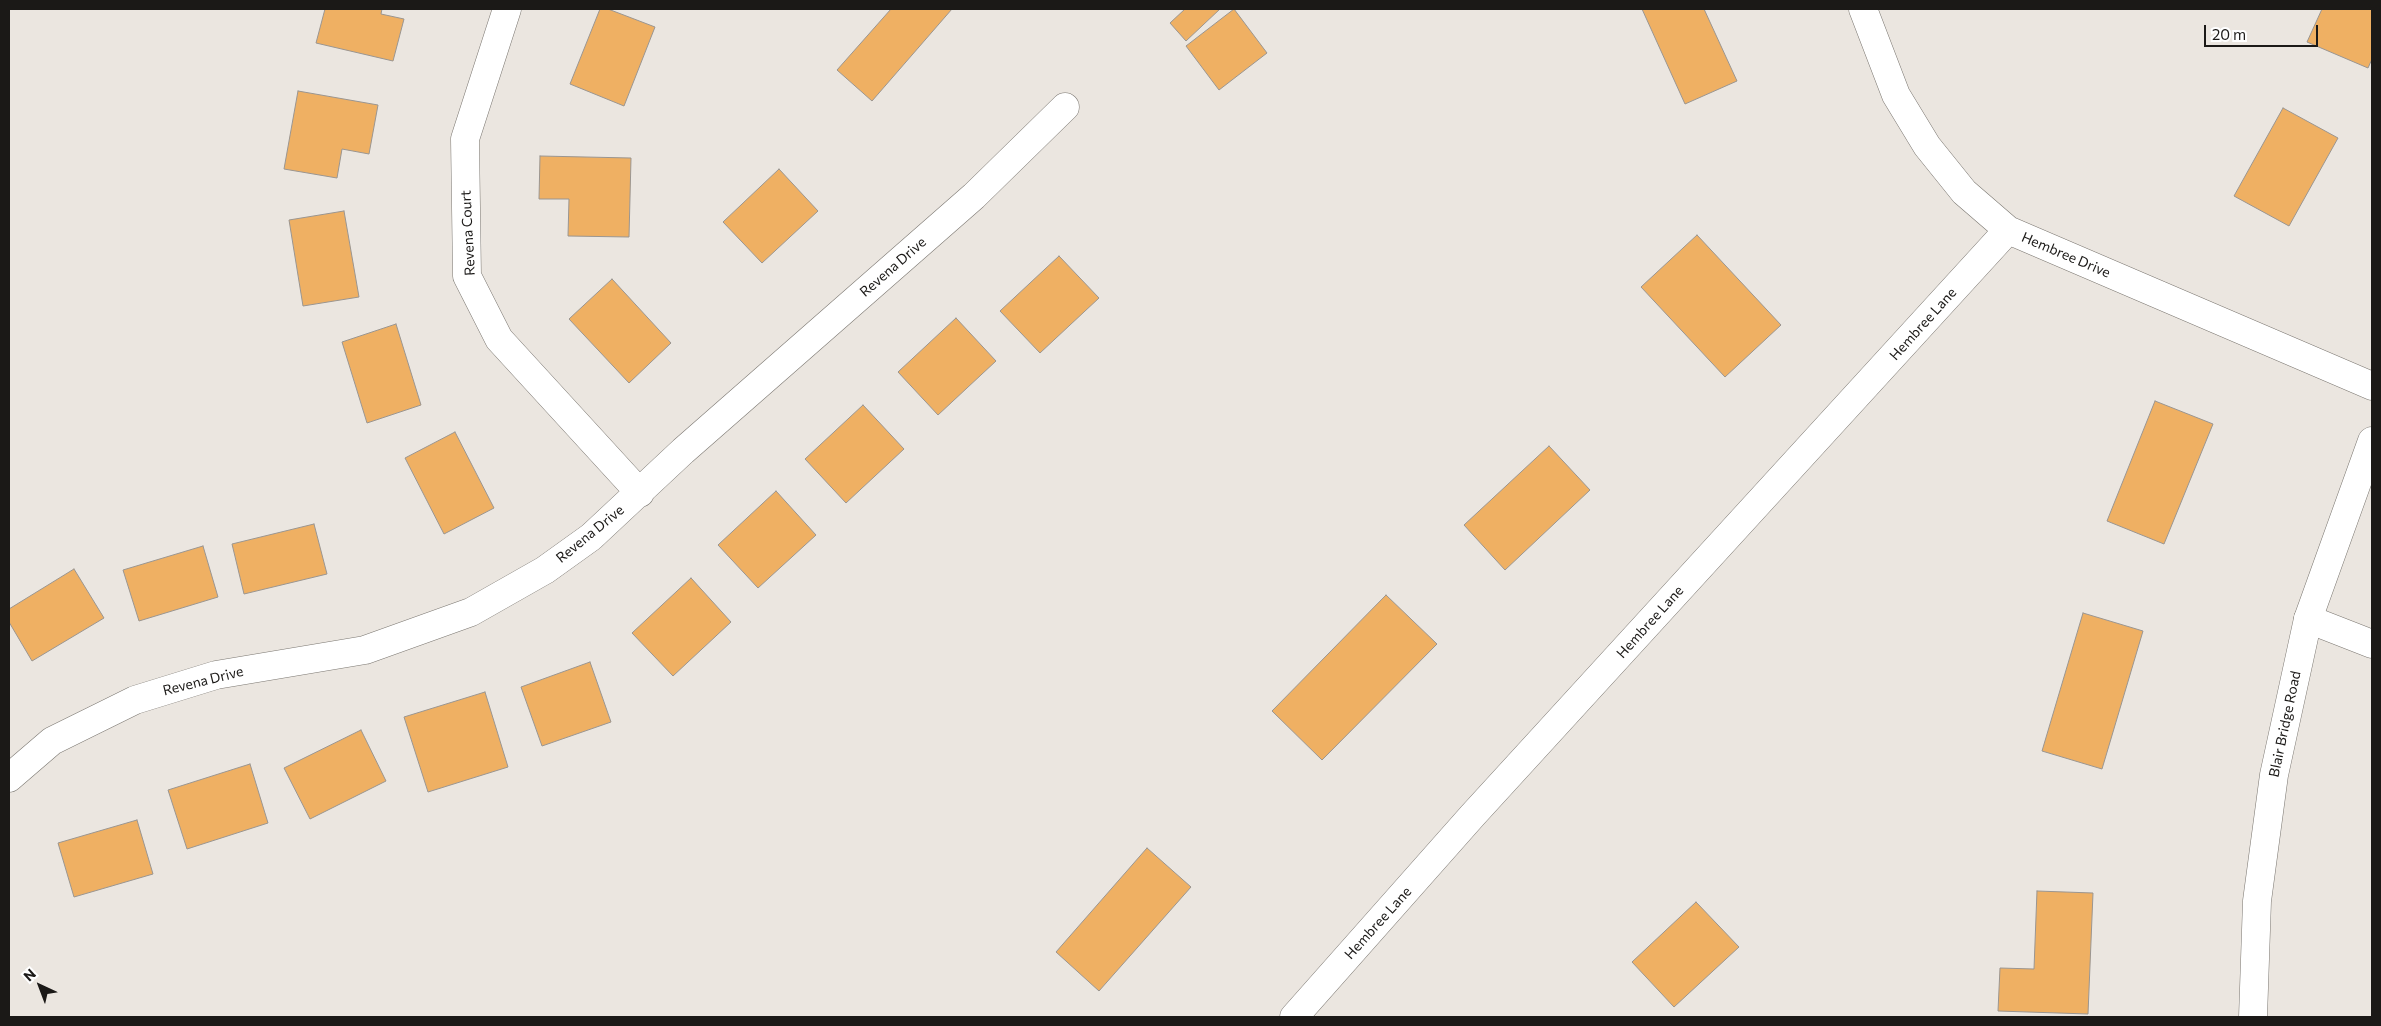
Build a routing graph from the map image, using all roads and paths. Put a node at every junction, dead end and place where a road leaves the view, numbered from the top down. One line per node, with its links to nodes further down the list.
1 (507, 9): 7 (street, Revena Court)
2 (1863, 9): 4 (street, Hembree Drive)
3 (1065, 107): 7 (street, Revena Drive)
4 (2008, 230): 5 (street, Hembree Drive); 11 (street, Hembree Lane)
5 (2372, 386)
6 (2372, 442): 8 (street, Blair Bridge Road)
7 (640, 493): 10 (street, Revena Drive)
8 (2308, 619): 9 (street); 12 (street, Blair Bridge Road)
9 (2372, 644)
10 (9, 778)
11 (1294, 1017)
12 (2253, 1017)

